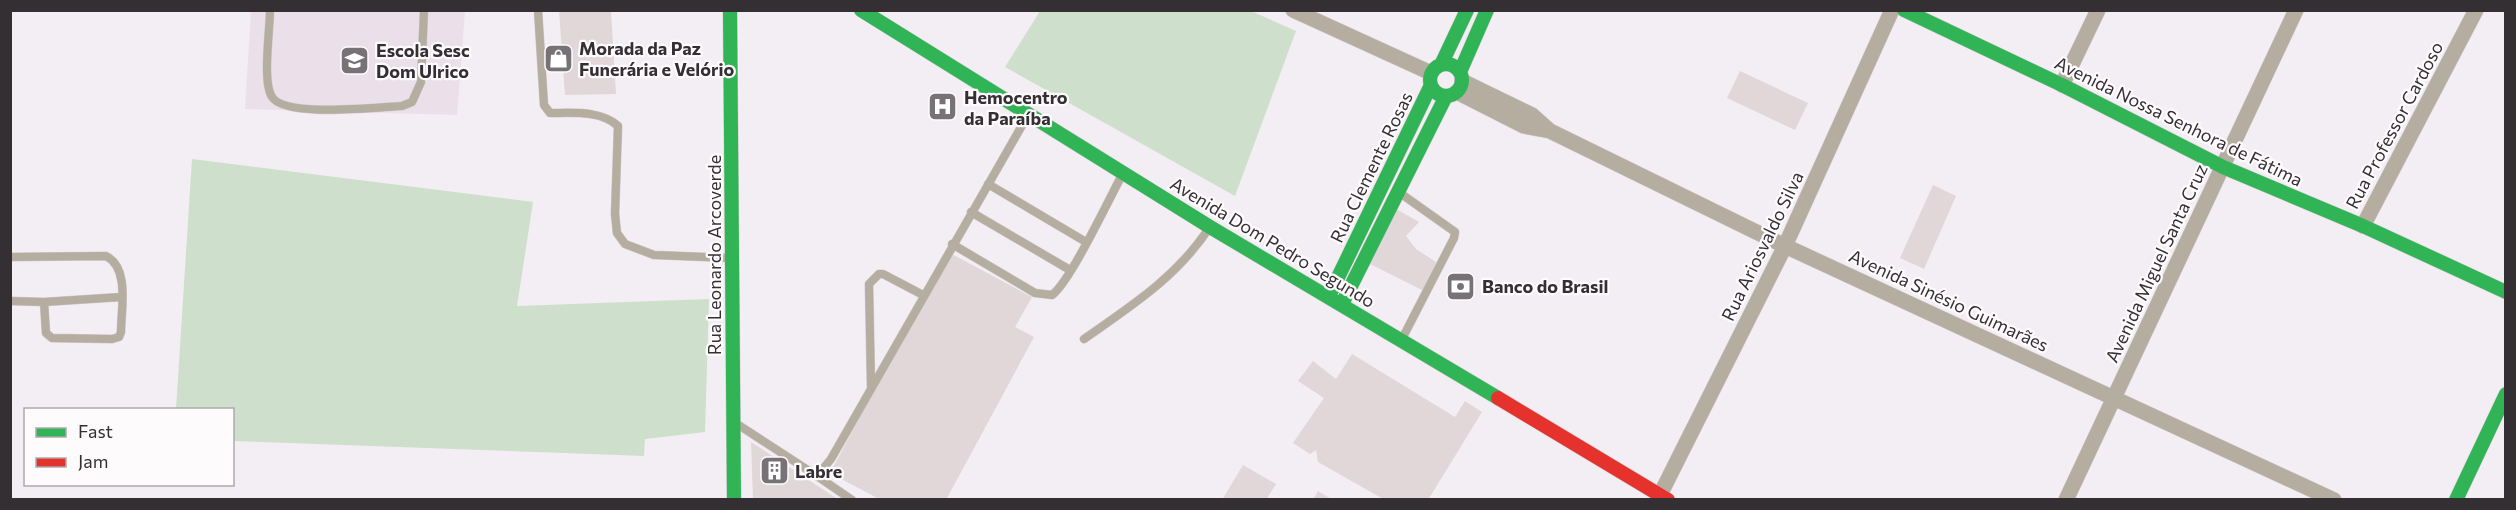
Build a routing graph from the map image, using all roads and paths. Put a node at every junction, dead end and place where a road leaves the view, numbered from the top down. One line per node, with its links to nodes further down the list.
1 (270, 10): 2 (lane)
2 (424, 10)
3 (538, 10): 29 (lane)
4 (730, 10): 29 (main road, Rua Leonardo Arcoverde)
5 (861, 10): 17 (main road, Avenida Dom Pedro Segundo)
6 (1293, 10): 14 (street)
7 (1467, 10): 14 (main road, Rua Clemente Rosas)
8 (1487, 10): 15 (main road, Rua Clemente Rosas)
9 (1892, 10): 27 (street, Rua Ariosvaldo Silva)
10 (1904, 10): 16 (main road, Avenida Nossa Senhora de Fátima)
11 (2098, 10): 16 (street)
12 (2296, 10): 18 (street, Avenida Miguel Santa Cruz)
13 (2476, 10): 23 (street, Rua Professor Cardoso)
14 (1434, 74): 15 (main road, Rua Clemente Rosas); 15 (main road); 33 (main road, Rua Clemente Rosas)
15 (1456, 85): 21 (main road, Rua Clemente Rosas); 27 (street, Avenida Sinésio Guimarães)
16 (2062, 85): 18 (main road, Avenida Nossa Senhora de Fátima)
17 (1030, 113): 19 (main road, Avenida Dom Pedro Segundo); 20 (lane)
18 (2223, 167): 23 (main road, Avenida Nossa Senhora de Fátima); 42 (street, Avenida Miguel Santa Cruz)
19 (1123, 172): 24 (main road, Avenida Dom Pedro Segundo); 25 (lane)
20 (988, 184): 22 (lane); 25 (lane)
21 (1400, 193): 37 (main road, Rua Clemente Rosas); 39 (lane)
22 (971, 212): 26 (lane); 30 (lane)
23 (2363, 226): 31 (main road, Avenida Nossa Senhora de Fátima)
24 (1210, 227): 33 (main road, Avenida Dom Pedro Segundo); 38 (lane)
25 (1086, 242): 30 (lane)
26 (952, 244): 30 (lane); 32 (lane)
27 (1785, 246): 42 (street, Avenida Sinésio Guimarães); 45 (street, Rua Ariosvaldo Silva)
28 (10, 257): 34 (lane)
29 (733, 258): 43 (main road, Rua Leonardo Arcoverde)
30 (1070, 270)
31 (2505, 292)
32 (923, 295): 40 (lane); 40 (lane)
33 (1329, 296): 37 (main road, Avenida Dom Pedro Segundo)
34 (121, 297): 36 (lane); 36 (lane)
35 (10, 301): 36 (lane)
36 (44, 302)
37 (1342, 304): 39 (main road, Avenida Dom Pedro Segundo)
38 (1084, 339)
39 (1401, 341): 45 (main road, Avenida Dom Pedro Segundo)
40 (871, 388): 44 (lane)
41 (2505, 394): 50 (main road)
42 (2115, 398): 48 (street, Avenida Miguel Santa Cruz); 49 (street, Avenida Sinésio Guimarães)
43 (734, 422): 44 (lane); 46 (main road, Rua Leonardo Arcoverde)
44 (817, 476): 47 (lane)
45 (1664, 497)
46 (734, 500)
47 (852, 500)
48 (2066, 500)
49 (2334, 500)
50 (2456, 500)

